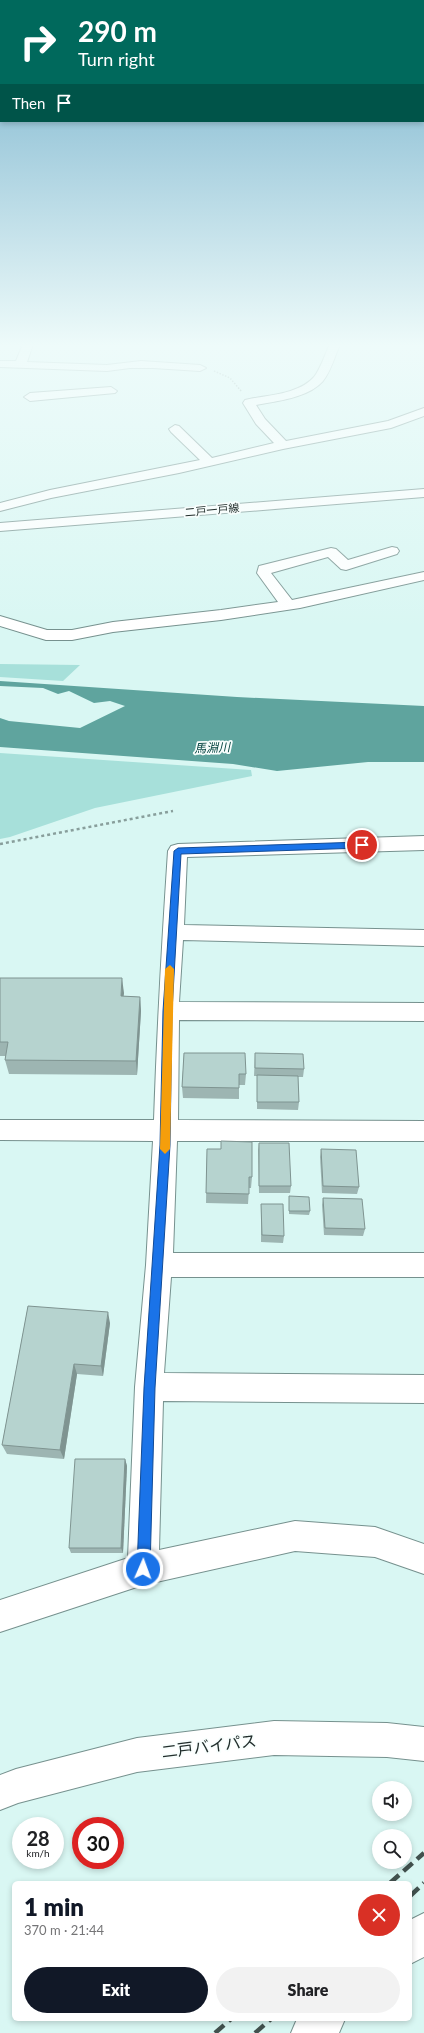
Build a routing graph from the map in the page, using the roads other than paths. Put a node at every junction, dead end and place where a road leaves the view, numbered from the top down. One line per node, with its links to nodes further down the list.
1 (184, 439): 5 (main road)
2 (277, 439): 4 (main road)
3 (315, 439): 4 (main road)
4 (283, 445): 5 (main road)
5 (209, 462): 7 (main road)
6 (424, 493): 8 (main road, 二戸一戸線)
7 (0, 507)
8 (0, 527)
9 (392, 551): 11 (main road)
10 (424, 576): 11 (main road)
11 (288, 605): 12 (main road)
12 (0, 621)
13 (424, 843): 14 (main road)
14 (172, 932): 15 (main road); 16 (main road)
15 (424, 938)
16 (168, 1011): 17 (main road); 19 (main road)
17 (424, 1012)
18 (0, 1130): 19 (main road)
19 (166, 1130): 20 (main road); 21 (main road)
20 (424, 1131)
21 (159, 1265): 22 (main road); 23 (main road)
22 (424, 1265)
23 (149, 1388): 24 (main road); 26 (main road)
24 (424, 1389)
25 (424, 1559): 26 (main road)
26 (143, 1569): 27 (main road)
27 (0, 1616)
28 (424, 1744): 29 (main road, 二戸バイパス)
29 (0, 1793)
30 (424, 1932): 31 (main road)
31 (412, 1943)
32 (324, 2021): 33 (main road)
33 (310, 2033)

